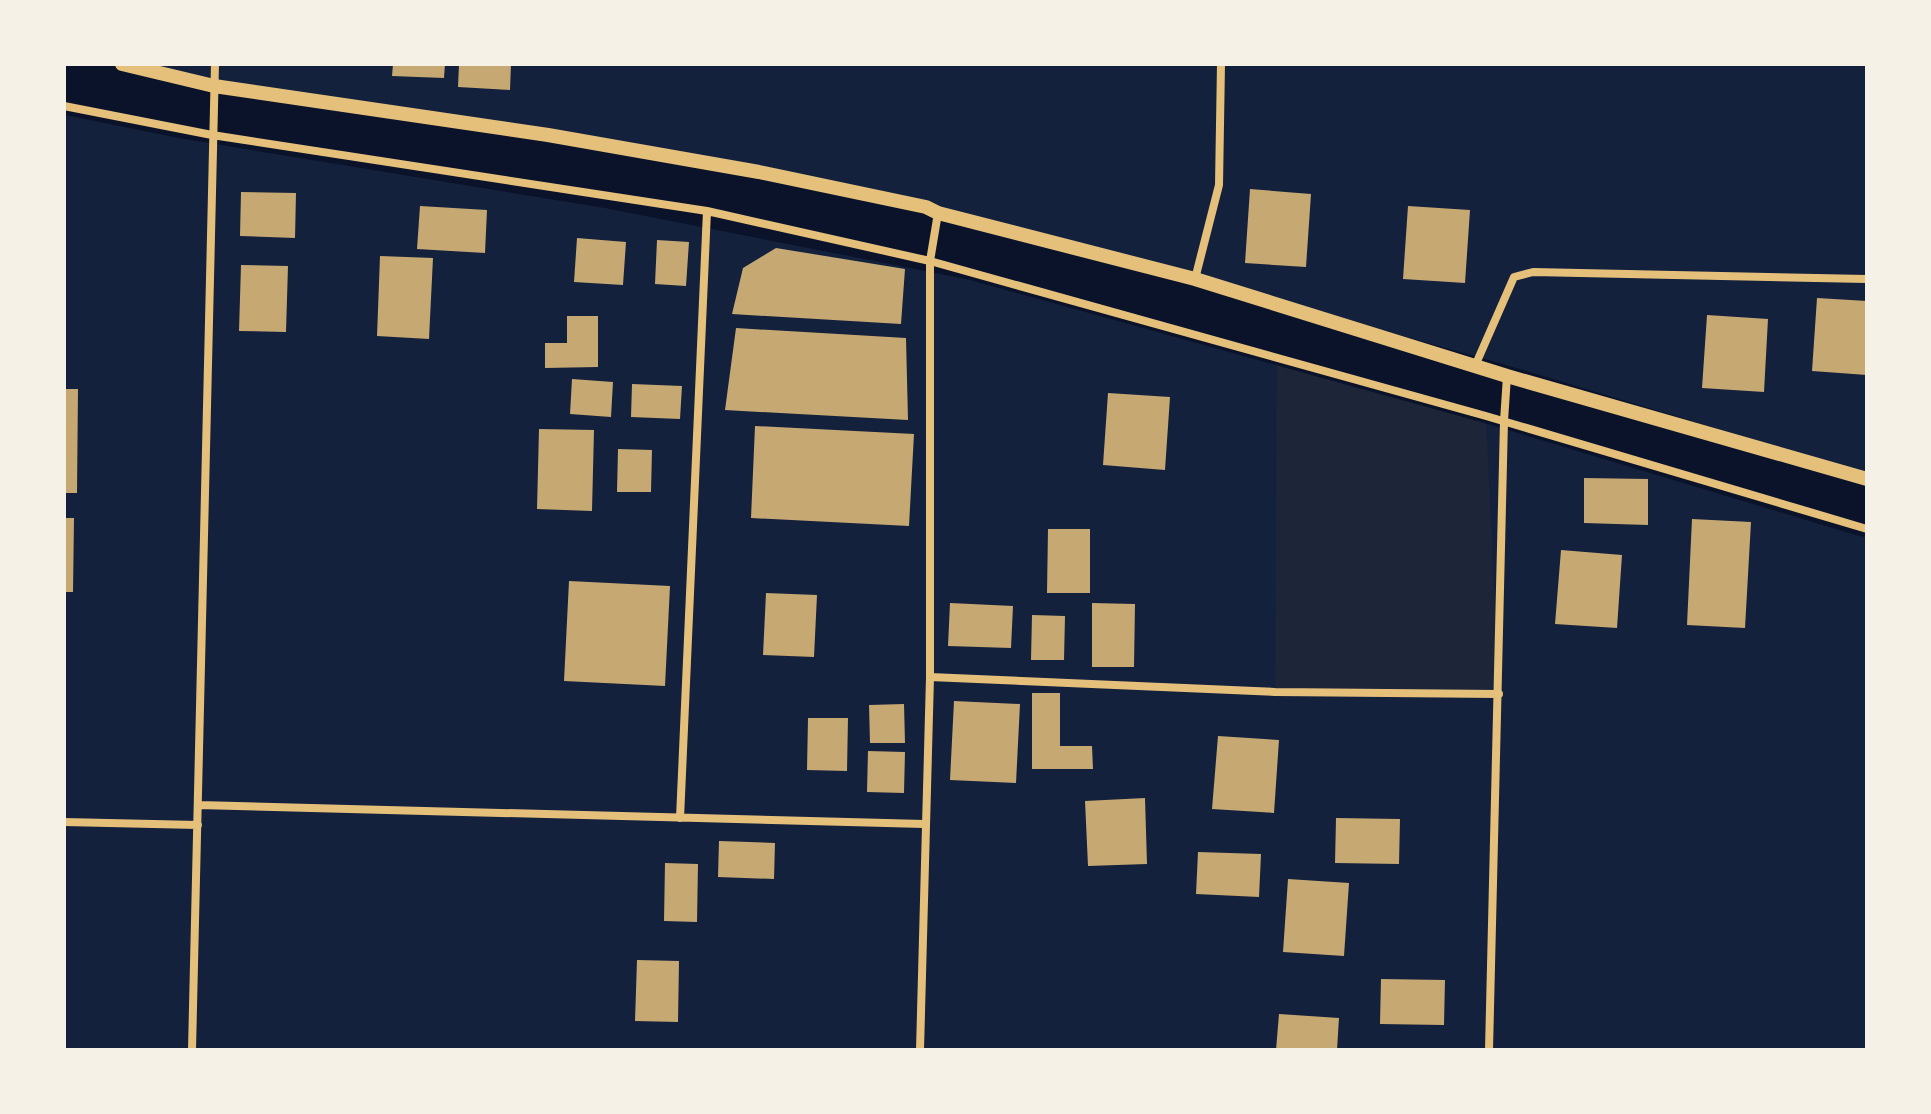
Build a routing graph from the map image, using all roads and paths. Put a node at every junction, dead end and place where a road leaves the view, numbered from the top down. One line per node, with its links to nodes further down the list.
1 (122, 64): 4 (street)
2 (215, 64): 4 (street)
3 (1221, 64): 10 (street)
4 (214, 88): 6 (street); 8 (street)
5 (64, 106): 6 (street)
6 (212, 133): 7 (street); 19 (street)
7 (707, 211): 9 (street); 20 (street)
8 (937, 218): 9 (street); 10 (street)
9 (931, 256): 14 (street); 17 (street)
10 (1195, 279): 12 (street)
11 (1867, 279): 12 (street)
12 (1475, 366): 13 (street)
13 (1507, 378): 14 (street); 15 (street)
14 (1504, 420): 16 (street); 18 (street)
15 (1867, 479)
16 (1867, 529)
17 (930, 677): 18 (street); 22 (street)
18 (1499, 694): 26 (street)
19 (198, 805): 20 (street); 23 (street)
20 (680, 818): 22 (street)
21 (64, 822): 23 (street)
22 (924, 824): 25 (street)
23 (198, 825): 24 (street)
24 (192, 1050)
25 (920, 1050)
26 (1489, 1050)

